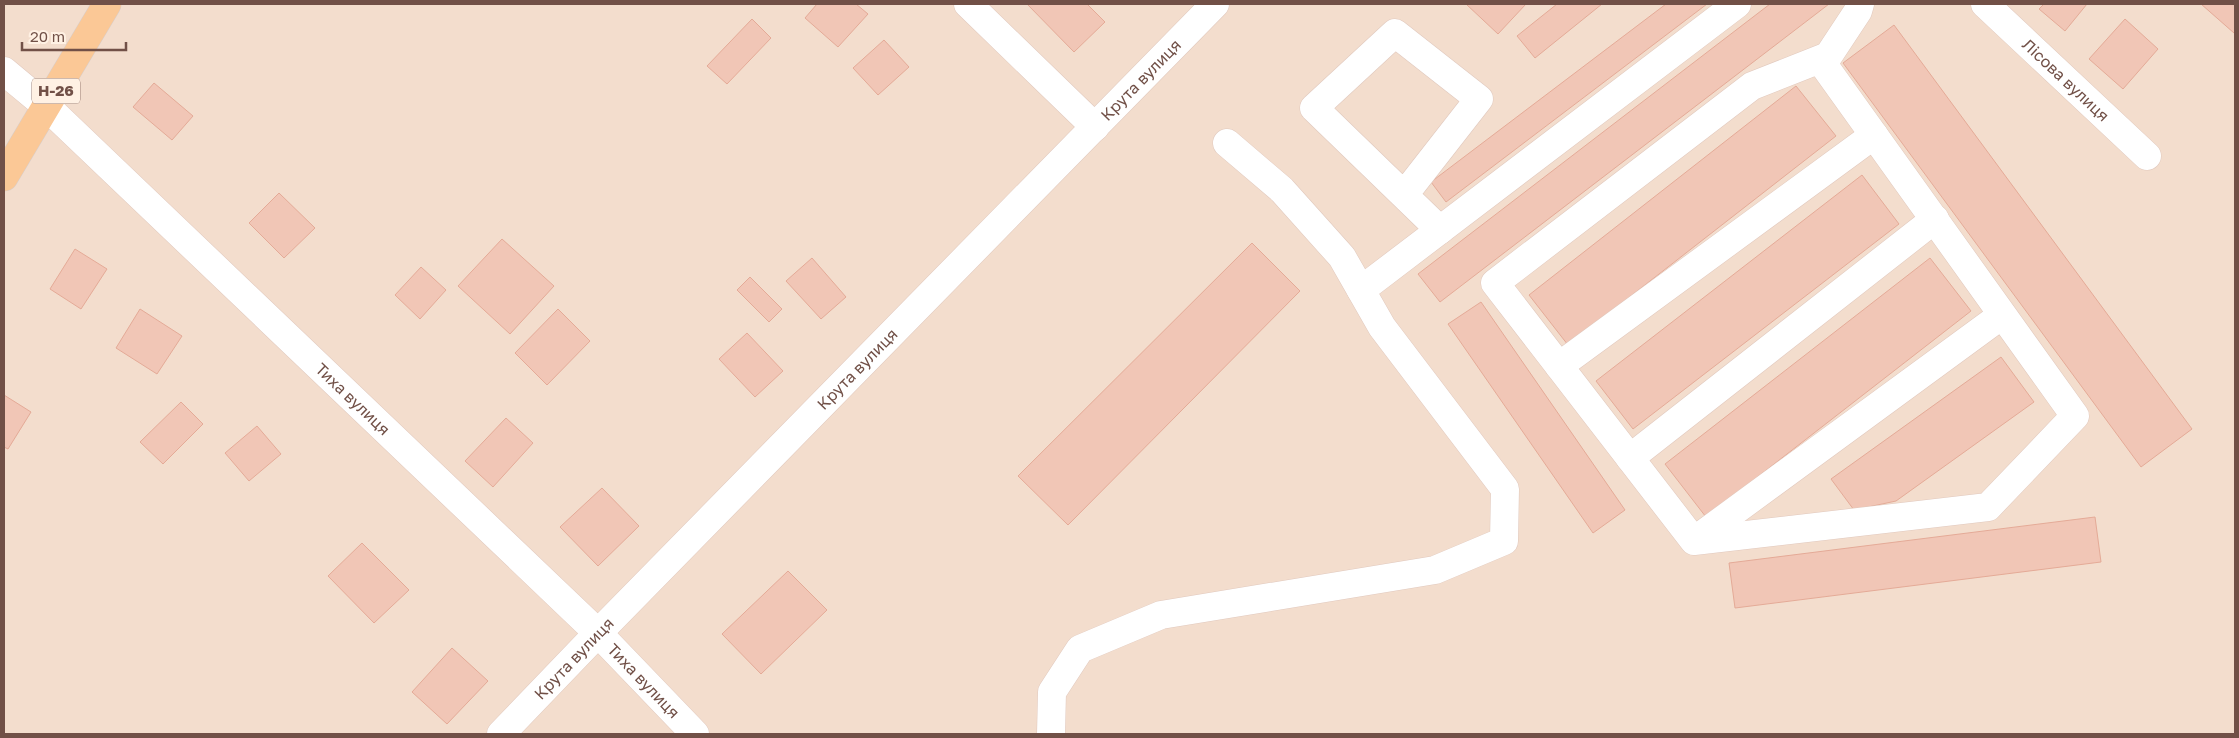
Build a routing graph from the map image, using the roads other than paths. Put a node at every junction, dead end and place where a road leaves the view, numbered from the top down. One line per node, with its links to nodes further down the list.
1 (107, 4): 9 (main road, Н-26)
2 (968, 4): 10 (street)
3 (1215, 4): 10 (street, Крута вулиця)
4 (1737, 4): 17 (street)
5 (1860, 4): 7 (street)
6 (1985, 4): 13 (street, Лісова вулиця)
7 (1828, 56): 11 (street); 20 (street)
8 (4, 71): 9 (street, Тиха вулиця)
9 (46, 106): 14 (main road, Н-26); 23 (street, Тиха вулиця)
10 (1095, 127): 23 (street, Крута вулиця)
11 (1874, 135): 16 (street); 20 (street)
12 (1228, 144): 18 (street)
13 (2148, 156)
14 (4, 177)
15 (1404, 194): 15 (street); 17 (street)
16 (1934, 220): 19 (street); 21 (street)
17 (1440, 230): 18 (street)
18 (1361, 290): 26 (street)
19 (2002, 315): 22 (street); 22 (street)
20 (1559, 366): 21 (street)
21 (1630, 458): 22 (street)
22 (1694, 541)
23 (598, 632): 24 (street, Крута вулиця); 25 (street, Тиха вулиця)
24 (501, 734)
25 (695, 734)
26 (1051, 734)

